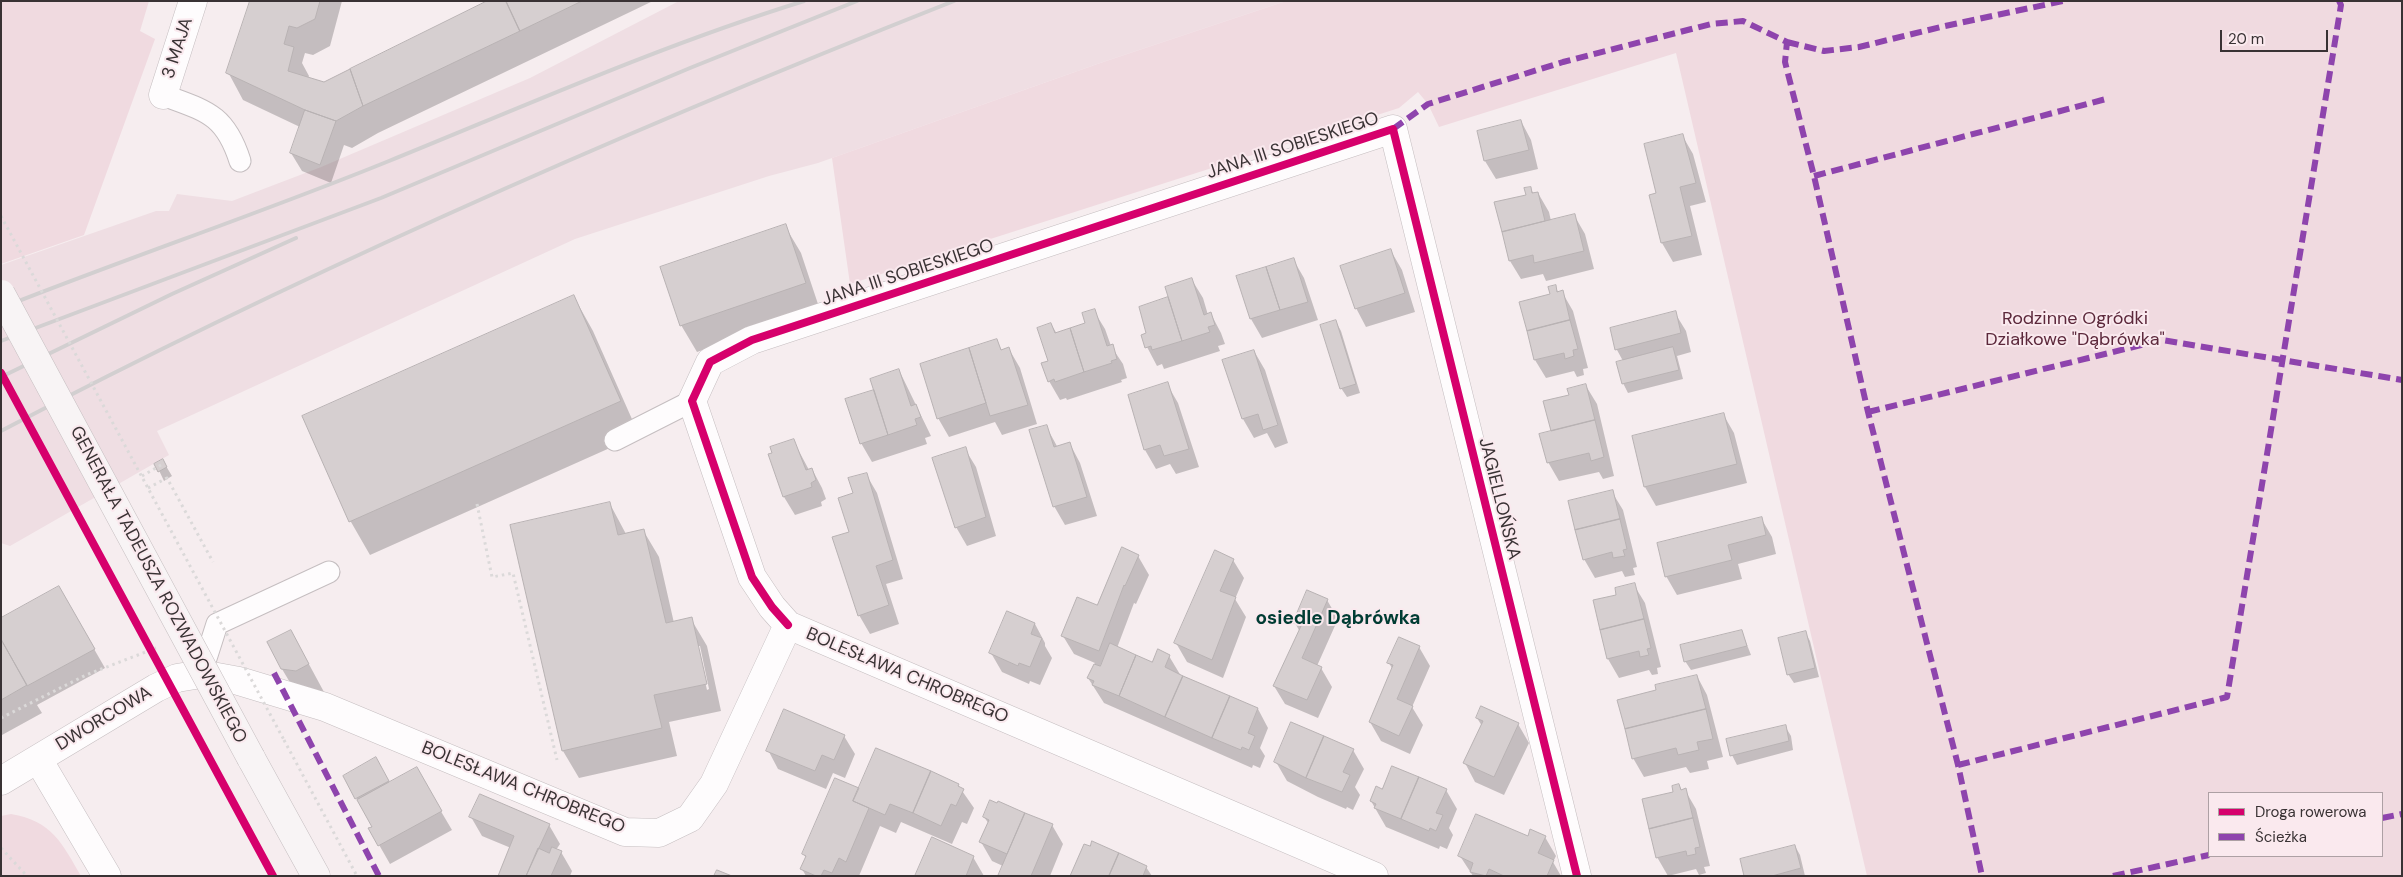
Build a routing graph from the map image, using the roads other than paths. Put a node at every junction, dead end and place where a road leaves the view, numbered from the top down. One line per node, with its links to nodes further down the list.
1 (193, 1): 2 (street, 3 MAJA)
2 (162, 95): 4 (lane)
3 (1393, 129): 6 (street, JANA III SOBIESKIEGO); 16 (street, JAGIELLOŃSKA)
4 (240, 161)
5 (1, 294): 14 (street, GENERAŁA TADEUSZA ROZWADOWSKIEGO, bridge)
6 (692, 401): 7 (lane); 9 (street)
7 (615, 440)
8 (329, 572): 10 (lane)
9 (788, 625): 10 (street, BOLESŁAWA CHROBREGO); 15 (street, BOLESŁAWA CHROBREGO)
10 (201, 674): 11 (street, DWORCOWA)
11 (38, 760): 12 (street, DWORCOWA); 13 (street, DWORCOWA)
12 (1, 781)
13 (107, 876)
14 (316, 876)
15 (1374, 876)
16 (1577, 876)

